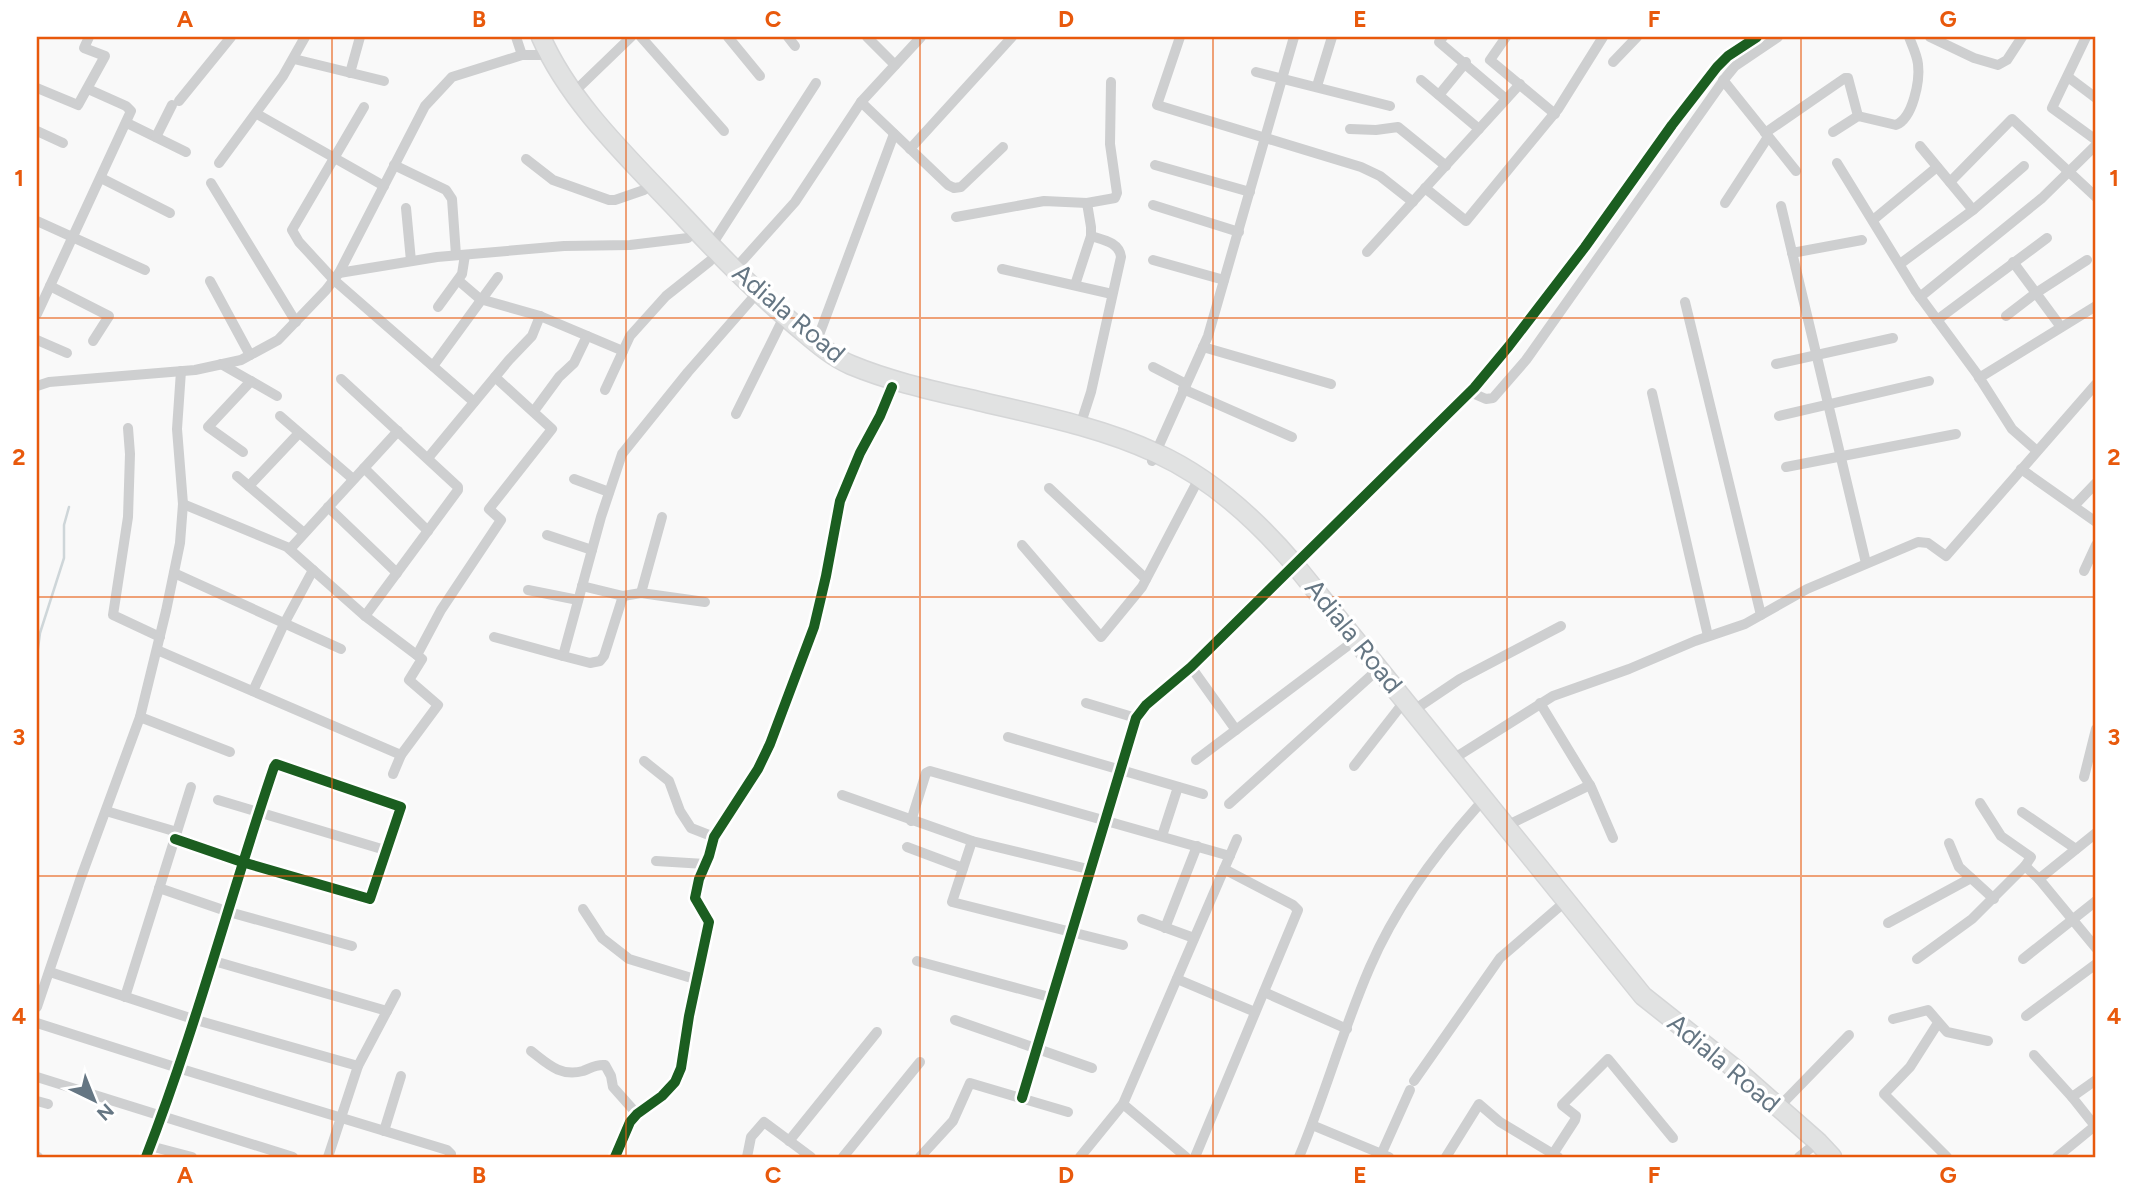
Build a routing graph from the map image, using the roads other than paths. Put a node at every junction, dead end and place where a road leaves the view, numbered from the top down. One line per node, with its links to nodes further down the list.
1 (89, 37): 44 (street)
2 (305, 37): 27 (street)
3 (360, 37): 32 (street)
4 (516, 37): 26 (street)
5 (533, 37): 26 (main road, Adiala Road)
6 (631, 37): 45 (street)
7 (641, 37): 59 (street)
8 (728, 37): 33 (street)
9 (867, 37): 30 (street)
10 (920, 37): 30 (street)
11 (1012, 37): 69 (street)
12 (1180, 37): 64 (street)
13 (1294, 37): 34 (street)
14 (1332, 37): 42 (street)
15 (1443, 37): 28 (street)
16 (1506, 37): 41 (street)
17 (1603, 37): 53 (street)
18 (1637, 37): 29 (street)
19 (1757, 37): 168 (street)
20 (1778, 37): 37 (street)
21 (1909, 37): 54 (street)
22 (1930, 37): 23 (street)
23 (2022, 37)
24 (2086, 37): 35 (street)
25 (224, 39): 63 (street)
26 (538, 49): 45 (main road, Adiala Road); 76 (street); 87 (main road, Adiala Road)
27 (293, 59): 32 (street); 52 (street)
28 (1466, 62): 46 (street); 48 (street)
29 (1613, 62)
30 (895, 65): 49 (street)
31 (1256, 72): 34 (street)
32 (350, 73): 38 (street)
33 (760, 76)
34 (1282, 77): 42 (street); 64 (street)
35 (2068, 77): 47 (street); 66 (street)
36 (1421, 80): 46 (street)
37 (1724, 80): 62 (street); 168 (street)
38 (384, 81)
39 (1111, 82): 91 (street)
40 (816, 83): 108 (street)
41 (1520, 84): 48 (street); 53 (street)
42 (1317, 86): 50 (street)
43 (37, 88): 44 (street)
44 (88, 89): 55 (street)
45 (575, 92): 108 (main road, Adiala Road)
46 (1439, 95): 57 (street)
47 (2096, 97)
48 (1506, 99): 57 (street)
49 (861, 102): 61 (street); 118 (street)
50 (1390, 106)
51 (364, 107): 71 (street)
52 (257, 114): 71 (street); 73 (street)
53 (1555, 114): 86 (street)
54 (1858, 116): 60 (street); 62 (street)
55 (127, 123): 63 (street); 82 (street)
56 (1350, 129): 77 (street)
57 (1479, 129): 77 (street)
58 (37, 131): 65 (street)
59 (724, 131)
60 (1833, 132)
61 (894, 134): 69 (street); 146 (street)
62 (1767, 135): 80 (street); 92 (street)
63 (156, 137): 70 (street)
64 (1265, 138): 88 (street); 90 (street)
65 (63, 143)
66 (2096, 143): 81 (street)
67 (1920, 146): 79 (street)
68 (1003, 147): 69 (street)
69 (910, 149)
70 (186, 152)
71 (335, 158): 85 (street); 119 (street)
72 (526, 159): 87 (street)
73 (219, 163)
74 (1837, 163): 99 (street)
75 (1155, 165): 88 (street)
76 (394, 166): 85 (street); 110 (street)
77 (1446, 166): 86 (street)
78 (2024, 166): 96 (street)
79 (1937, 167): 84 (street); 99 (street)
80 (1796, 171)
81 (2070, 171): 84 (street); 89 (street); 130 (street)
82 (101, 178): 97 (street); 103 (street)
83 (211, 183): 140 (street)
84 (1950, 183): 96 (street)
85 (384, 186): 119 (street)
86 (1425, 188): 90 (street)
87 (644, 190): 104 (main road, Adiala Road)
88 (1250, 192): 101 (street)
89 (2096, 197)
90 (1413, 202): 107 (street)
91 (1087, 204): 98 (street); 102 (street)
92 (1724, 204)
93 (1153, 205): 101 (street)
94 (1781, 206): 109 (street)
95 (406, 208): 113 (street)
96 (1973, 210): 115 (street)
97 (170, 212)
98 (956, 217)
99 (1872, 220): 115 (street)
100 (37, 221): 103 (street)
101 (1239, 232): 121 (street)
102 (1091, 236): 125 (street); 128 (street)
103 (73, 238): 117 (street); 126 (street)
104 (688, 238): 108 (main road, Adiala Road); 110 (street)
105 (2047, 238): 114 (street)
106 (1862, 240): 109 (street)
107 (1367, 252)
108 (710, 253): 118 (main road, Adiala Road); 129 (main road, Adiala Road); 148 (street)
109 (1792, 253): 151 (street)
110 (461, 255): 113 (street); 123 (street)
111 (1153, 260): 121 (street)
112 (2087, 260): 127 (street)
113 (411, 261): 119 (street)
114 (2013, 262): 127 (street); 138 (street)
115 (1899, 264): 130 (street)
116 (1002, 269): 125 (street)
117 (145, 270)
118 (734, 270): 129 (main road, Adiala Road)
119 (336, 277): 140 (street); 154 (street)
120 (498, 277): 131 (street)
121 (1224, 280): 147 (street)
122 (210, 281): 150 (street)
123 (459, 281): 131 (street); 134 (street)
124 (37, 285): 126 (street)
125 (1075, 285): 128 (street)
126 (49, 288): 135 (street); 145 (street)
127 (2036, 293): 137 (street); 141 (street)
128 (1112, 294): 177 (street)
129 (754, 296): 139 (main road, Adiala Road); 198 (street)
130 (1920, 297): 138 (street)
131 (480, 299): 136 (street); 154 (street)
132 (1685, 302): 224 (street)
133 (2096, 306): 141 (street)
134 (438, 307)
135 (37, 314)
136 (540, 316): 142 (street); 157 (street)
137 (2006, 316)
138 (1937, 320): 158 (street)
139 (782, 321): 146 (main road, Adiala Road); 166 (main road, Adiala Road); 174 (street)
140 (296, 322): 150 (street)
141 (2061, 327): 158 (street)
142 (587, 336): 148 (street); 173 (street)
143 (1893, 338): 151 (street)
144 (37, 340): 149 (street)
145 (93, 341)
146 (816, 343): 177 (main road, Adiala Road)
147 (1203, 347): 162 (street); 165 (street)
148 (623, 351): 167 (street)
149 (67, 353)
150 (250, 355): 153 (street)
151 (1816, 355): 152 (street); 172 (street)
152 (1776, 363)
153 (221, 364): 156 (street); 160 (street)
154 (433, 366): 171 (street)
155 (1153, 367): 165 (street)
156 (181, 371): 164 (street); 199 (street)
157 (495, 377): 171 (street); 173 (street)
158 (1979, 378): 183 (street)
159 (341, 379): 179 (street)
160 (251, 381): 170 (street); 184 (street)
161 (1929, 381): 172 (street)
162 (1331, 384)
163 (2096, 384): 183 (street)
164 (37, 386)
165 (1184, 386): 182 (street); 186 (street)
166 (892, 387): 186 (main road, Adiala Road); 274 (street)
167 (605, 390)
168 (1470, 392): 212 (street)
169 (1652, 393): 228 (street)
170 (277, 396)
171 (474, 402): 187 (street)
172 (1827, 404): 176 (street); 185 (street)
173 (534, 411): 234 (street)
174 (736, 414)
175 (280, 416): 180 (street)
176 (1779, 416)
177 (1080, 426): 186 (main road, Adiala Road)
178 (128, 428): 229 (street)
179 (398, 431): 187 (street); 189 (street)
180 (299, 433): 192 (street); 196 (street)
181 (1956, 434): 185 (street)
182 (1292, 437)
183 (2036, 451): 190 (street)
184 (243, 452)
185 (1840, 456): 188 (street); 211 (street)
186 (1153, 457): 195 (main road, Adiala Road); 212 (main road, Adiala Road)
187 (428, 458): 204 (street)
188 (1786, 467)
189 (364, 468): 192 (street); 204 (street)
190 (2021, 468): 200 (street); 211 (street)
191 (237, 476): 196 (street)
192 (354, 479): 201 (street)
193 (574, 479): 198 (street)
194 (2096, 482): 200 (street)
195 (1196, 484): 212 (main road, Adiala Road); 217 (street)
196 (249, 486): 205 (street)
197 (1049, 488): 217 (street)
198 (610, 492): 210 (street)
199 (183, 505): 209 (street); 215 (street)
200 (2074, 506): 203 (street)
201 (328, 507): 205 (street); 216 (street)
202 (663, 517): 220 (street)
203 (2096, 522)
204 (428, 531): 216 (street)
205 (304, 533): 209 (street)
206 (547, 535): 210 (street)
207 (1023, 545): 217 (street)
208 (2096, 545): 214 (street)
209 (290, 549): 213 (street)
210 (592, 551): 218 (street)
211 (1866, 564): 224 (street)
212 (1292, 567): 231 (main road, Adiala Road); 236 (street); 241 (main road, Adiala Road)
213 (313, 570): 225 (street); 226 (street)
214 (2084, 571)
215 (174, 573): 226 (street); 229 (street)
216 (397, 573): 225 (street)
217 (1146, 579)
218 (582, 586): 221 (street); 222 (street)
219 (528, 590): 222 (street)
220 (641, 593): 221 (street); 223 (street)
221 (623, 596): 235 (street)
222 (578, 600): 235 (street)
223 (705, 602)
224 (1761, 615): 228 (street)
225 (365, 616): 234 (street)
226 (284, 624): 232 (street); 238 (street)
227 (1561, 626): 241 (street)
228 (1708, 636): 240 (street)
229 (160, 637): 233 (street)
230 (494, 637): 235 (street)
231 (1350, 644): 237 (main road, Adiala Road); 245 (street)
232 (341, 649)
233 (157, 650): 238 (street); 242 (street)
234 (417, 655): 248 (street)
235 (563, 656)
236 (1191, 667): 243 (street); 245 (street)
237 (1374, 673): 241 (main road, Adiala Road); 263 (street)
238 (253, 691): 248 (street)
239 (1086, 703): 243 (street)
240 (1540, 703): 249 (street); 256 (street)
241 (1407, 708): 249 (main road, Adiala Road); 252 (street); 264 (main road, Adiala Road)
242 (140, 718): 247 (street); 265 (street)
243 (1136, 718): 253 (street)
244 (2096, 729): 255 (street)
245 (1236, 730): 250 (street)
246 (1007, 737): 253 (street)
247 (230, 752)
248 (401, 755): 254 (street)
249 (1453, 759): 270 (main road, Adiala Road)
250 (1196, 760)
251 (644, 761): 274 (street)
252 (1354, 766)
253 (1121, 771): 258 (street); 269 (street)
254 (393, 774)
255 (2084, 777)
256 (1590, 785): 270 (street); 275 (street)
257 (191, 787): 272 (street)
258 (1178, 787): 259 (street); 273 (street)
259 (1203, 794)
260 (842, 795): 268 (street)
261 (218, 800): 267 (street)
262 (1980, 803): 287 (street)
263 (1229, 804)
264 (1477, 807): 296 (main road, Adiala Road); 329 (street)
265 (106, 811): 272 (street); 313 (street)
266 (2022, 812): 281 (street)
267 (258, 813): 282 (street); 282 (street); 285 (street)
268 (911, 821): 269 (street); 277 (street)
269 (1107, 821): 273 (street); 290 (street)
270 (1506, 826): 346 (main road, Adiala Road)
271 (2096, 833): 281 (street)
272 (176, 836): 285 (street); 293 (street)
273 (1162, 836): 279 (street)
274 (714, 837): 286 (street)
275 (1613, 838)
276 (1237, 839): 283 (street)
277 (972, 841): 288 (street); 290 (street)
278 (1949, 843): 291 (street)
279 (1196, 846): 283 (street); 302 (street)
280 (907, 847): 288 (street)
281 (2076, 849): 292 (street)
282 (385, 850): 285 (street)
283 (1230, 856): 289 (street)
284 (656, 861): 286 (street)
285 (242, 862): 298 (street)
286 (705, 864): 314 (street)
287 (2025, 866): 292 (street); 294 (street)
288 (963, 868): 303 (street)
289 (1224, 869): 304 (street); 316 (street)
290 (1092, 870): 303 (street)
291 (1971, 878): 294 (street); 301 (street)
292 (2039, 878): 300 (street)
293 (159, 888): 298 (street); 318 (street)
294 (1994, 899): 308 (street)
295 (2096, 901): 300 (street)
296 (1559, 907): 358 (main road, Adiala Road); 360 (street)
297 (583, 909): 314 (street)
298 (229, 912): 306 (street); 310 (street)
299 (1142, 919): 302 (street)
300 (2072, 920): 307 (street); 309 (street)
301 (1888, 923)
302 (1165, 928): 304 (street)
303 (1073, 931): 305 (street); 319 (street)
304 (1194, 938): 315 (street)
305 (1123, 945)
306 (352, 946)
307 (2096, 948)
308 (1917, 959)
309 (2023, 959)
310 (214, 961): 321 (street); 325 (street)
311 (917, 961): 319 (street)
312 (2096, 964): 323 (street)
313 (50, 972): 318 (street); 320 (street)
314 (698, 979): 348 (street)
315 (1177, 979): 322 (street); 345 (street)
316 (1264, 992): 322 (street); 329 (street)
317 (396, 993): 321 (street)
318 (125, 997): 325 (street)
319 (1053, 998): 333 (street)
320 (37, 1007)
321 (387, 1011): 337 (street)
322 (1255, 1012): 376 (street)
323 (2026, 1016)
324 (1893, 1019): 328 (street)
325 (195, 1020): 337 (street); 338 (street)
326 (955, 1020): 333 (street)
327 (37, 1023): 338 (street)
328 (1938, 1023): 332 (street); 380 (street)
329 (1348, 1029): 351 (street)
330 (877, 1032): 355 (street)
331 (1849, 1035): 346 (street)
332 (1987, 1041)
333 (1037, 1049): 339 (street); 344 (street)
334 (531, 1051): 348 (street)
335 (2034, 1055): 343 (street)
336 (920, 1062): 371 (street)
337 (358, 1066): 350 (street)
338 (178, 1068): 349 (street); 350 (street)
339 (1092, 1068)
340 (401, 1076): 353 (street)
341 (37, 1077): 349 (street)
342 (2096, 1080): 343 (street)
343 (2072, 1097): 352 (street)
344 (1022, 1098): 347 (street); 372 (street)
345 (1123, 1104): 357 (street); 373 (street)
346 (1778, 1108): 358 (main road, Adiala Road)
347 (1068, 1112)
348 (637, 1114): 368 (street)
349 (160, 1116): 356 (street); 365 (street)
350 (342, 1118): 353 (street); 366 (street)
351 (1312, 1125): 360 (street); 377 (street)
352 (2095, 1126): 362 (street)
353 (384, 1131): 367 (street)
354 (1673, 1138): 361 (street)
355 (789, 1141): 369 (street); 370 (street)
356 (150, 1146): 363 (street); 364 (street)
357 (1173, 1147): 374 (street); 375 (street)
358 (1811, 1151): 379 (main road, Adiala Road)
359 (1540, 1153): 361 (street); 378 (street)
360 (1384, 1156)
361 (1556, 1156)
362 (2061, 1156)
363 (146, 1157)
364 (192, 1157)
365 (293, 1157)
366 (328, 1157)
367 (450, 1157)
368 (615, 1157)
369 (747, 1157)
370 (811, 1157)
371 (842, 1157)
372 (920, 1157)
373 (1080, 1157)
374 (1164, 1157)
375 (1186, 1157)
376 (1195, 1157)
377 (1299, 1157)
378 (1446, 1157)
379 (1832, 1157)
380 (1947, 1157)

